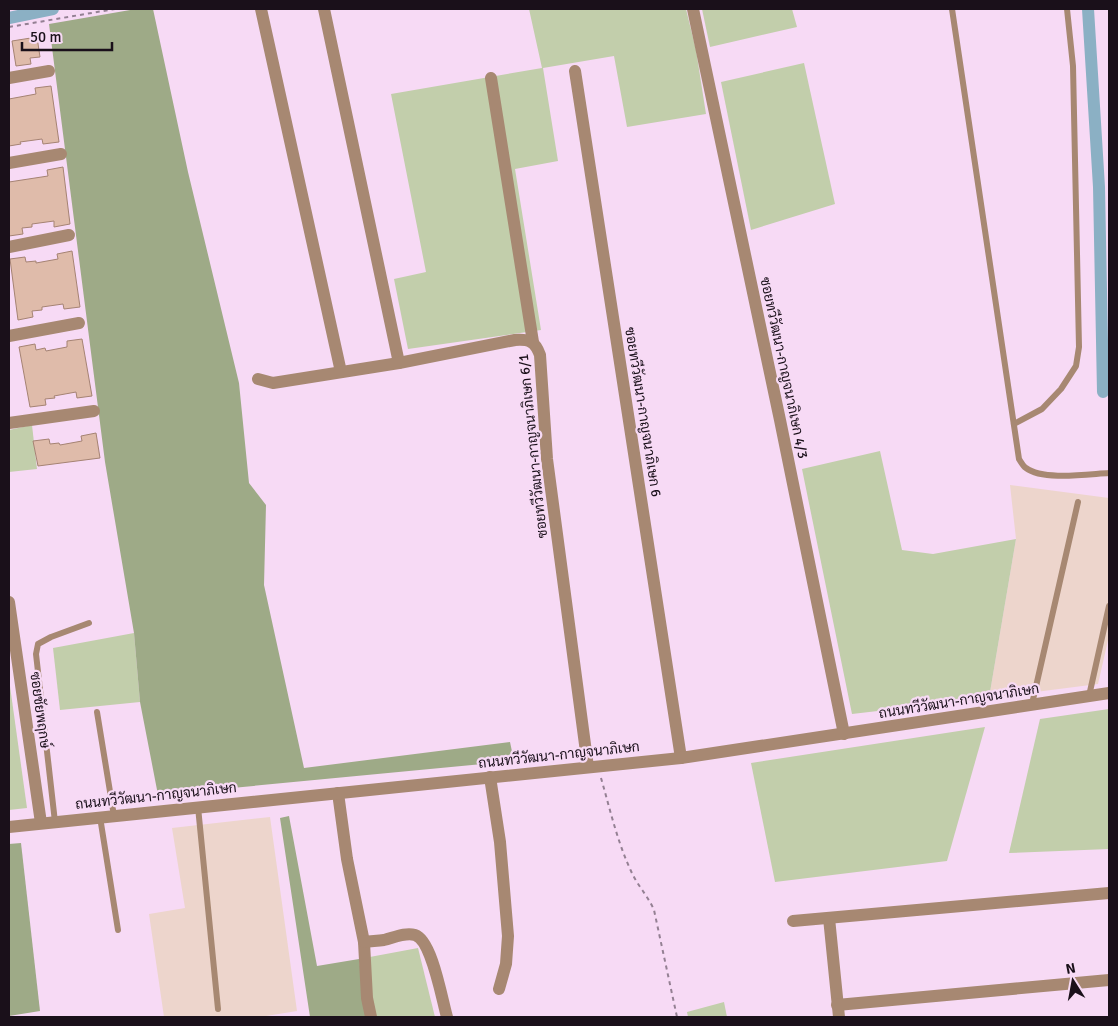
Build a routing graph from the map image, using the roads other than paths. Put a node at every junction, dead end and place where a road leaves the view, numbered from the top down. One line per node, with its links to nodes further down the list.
1 (261, 9): 18 (street)
2 (324, 9): 17 (street)
3 (693, 9): 32 (street, ซอยทวีวัฒนา-กาญจนาภิเษก 4/3)
4 (952, 9): 22 (lane)
5 (1067, 9): 22 (lane)
6 (49, 71): 8 (street)
7 (575, 71): 33 (street, ซอยทวีวัฒนา-กาญจนาภิเษก 6)
8 (9, 78)
9 (491, 78): 16 (street)
10 (61, 154): 11 (street)
11 (9, 163)
12 (69, 235): 13 (street)
13 (9, 247)
14 (78, 323): 15 (street)
15 (9, 336)
16 (533, 342): 17 (street, ซอยทวีวัฒนา-กาญจนาภิเษก 6/1); 34 (street, ซอยทวีวัฒนา-กาญจนาภิเษก 6/1)
17 (399, 363): 18 (street, ซอยทวีวัฒนา-กาญจนาภิเษก 6/1)
18 (342, 372): 19 (street, ซอยทวีวัฒนา-กาญจนาภิเษก 6/1)
19 (258, 378)
20 (94, 411): 21 (street)
21 (9, 423)
22 (1014, 424): 23 (lane)
23 (1109, 474)
24 (1078, 502): 30 (lane)
25 (9, 602): 41 (street, ซอยชัยพฤกษ์)
26 (1109, 606): 29 (lane)
27 (89, 623): 40 (lane)
28 (1109, 691): 29 (street, ถนนทวีวัฒนา-กาญจนาภิเษก)
29 (1089, 696): 30 (street, ถนนทวีวัฒนา-กาญจนาภิเษก)
30 (1032, 706): 32 (street, ถนนทวีวัฒนา-กาญจนาภิเษก)
31 (97, 712): 38 (lane)
32 (844, 734): 33 (street, ถนนทวีวัฒนา-กาญจนาภิเษก)
33 (681, 758): 34 (street, ถนนทวีวัฒนา-กาญจนาภิเษก)
34 (593, 767): 35 (street, ถนนทวีวัฒนา-กาญจนาภิเษก)
35 (490, 777): 36 (street, ถนนทวีวัฒนา-กาญจนาภิเษก); 49 (street)
36 (338, 793): 37 (street, ถนนทวีวัฒนา-กาญจนาภิเษก); 47 (street)
37 (198, 807): 38 (street, ถนนทวีวัฒนา-กาญจนาภิเษก); 50 (lane)
38 (114, 816): 39 (street, ถนนทวีวัฒนา-กาญจนาภิเษก)
39 (100, 817): 40 (street, ถนนทวีวัฒนา-กาญจนาภิเษก); 46 (lane)
40 (56, 822): 41 (street, ถนนทวีวัฒนา-กาญจนาภิเษก)
41 (41, 823): 42 (street, ถนนทวีวัฒนา-กาญจนาภิเษก)
42 (9, 827)
43 (1109, 893): 44 (street)
44 (829, 918): 45 (street); 51 (street)
45 (793, 921)
46 (118, 930)
47 (364, 942): 52 (street); 53 (street)
48 (1109, 980): 51 (street)
49 (499, 989)
50 (218, 1009)
51 (838, 1011)
52 (371, 1017)
53 (447, 1017)

